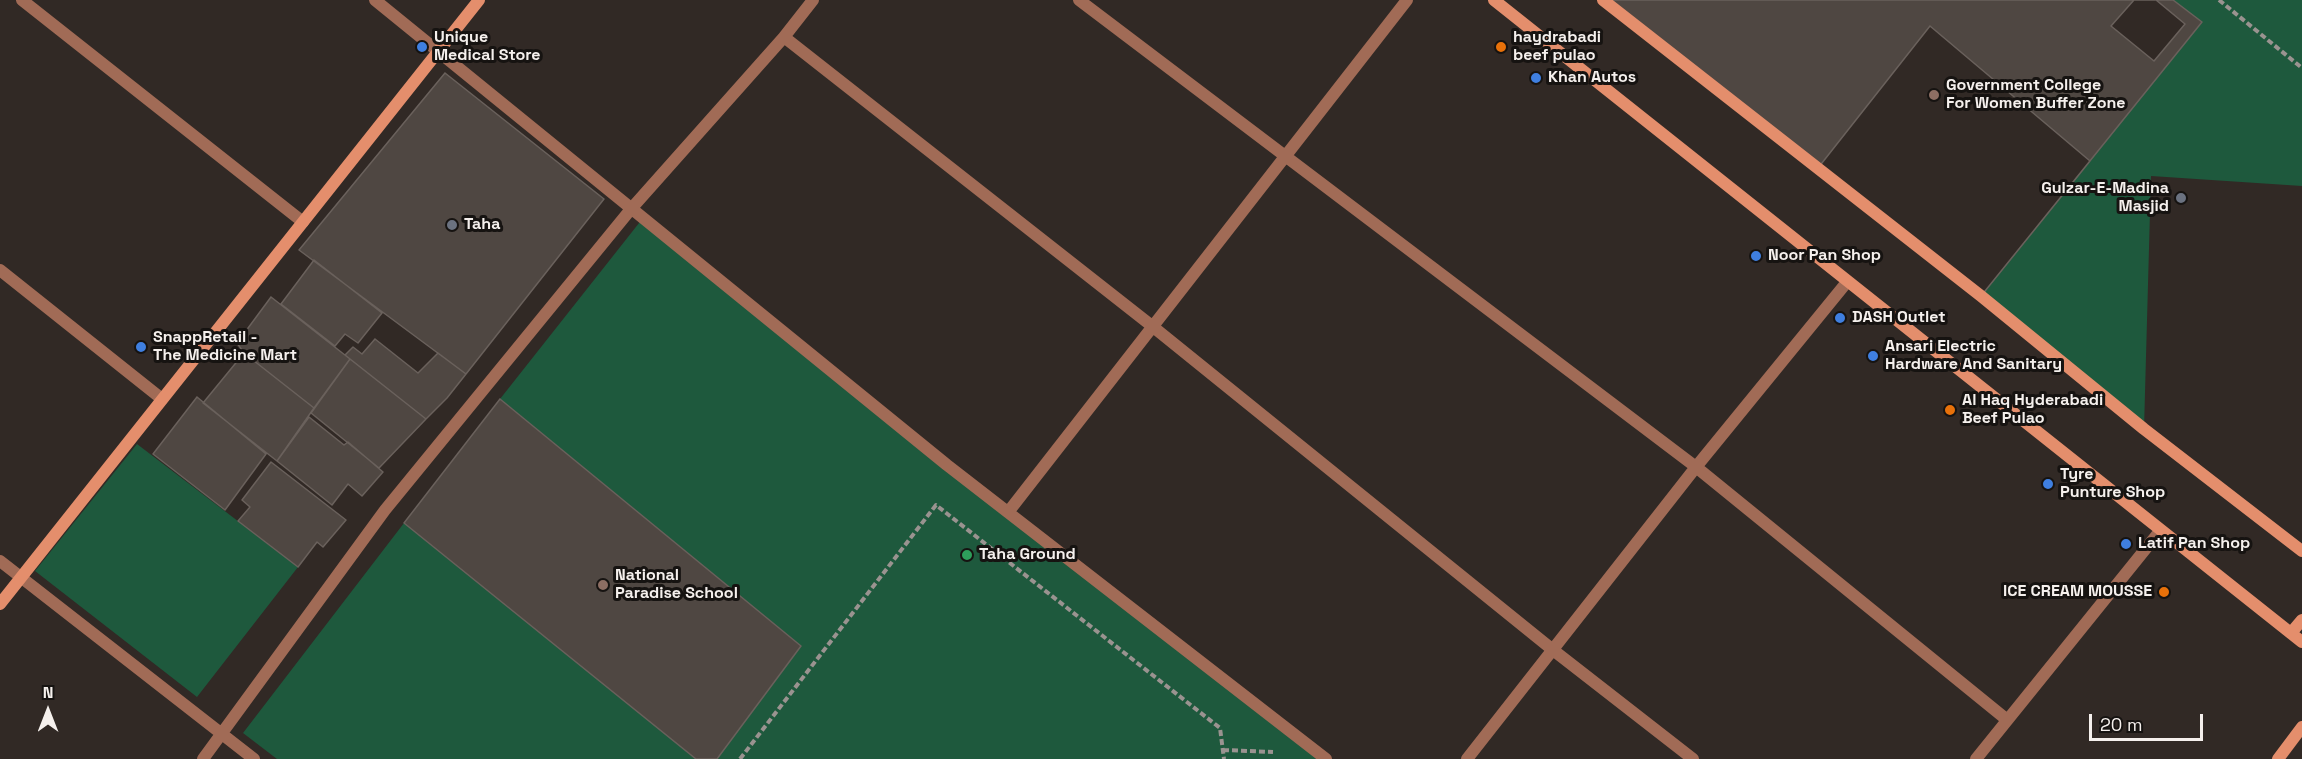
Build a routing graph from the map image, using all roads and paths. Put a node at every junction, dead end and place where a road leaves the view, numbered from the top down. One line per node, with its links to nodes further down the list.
1 (22, 0): 16 (street)
2 (375, 0): 12 (street)
3 (478, 0): 12 (main road)
4 (813, 0): 11 (street)
5 (1079, 0): 14 (street)
6 (1407, 0): 14 (street)
7 (1494, 0): 10 (main road)
8 (1603, 0): 24 (main road)
9 (2219, 0): 13 (path)
10 (1509, 5): 18 (main road)
11 (784, 37): 15 (street); 19 (street)
12 (439, 51): 15 (street); 16 (main road)
13 (2302, 68)
14 (1284, 157): 19 (street); 21 (street)
15 (630, 209): 22 (street); 34 (street)
16 (303, 222): 20 (main road)
17 (0, 270): 20 (street)
18 (1847, 282): 21 (street); 23 (main road)
19 (1152, 326): 22 (street); 31 (street)
20 (162, 399): 26 (main road)
21 (1696, 467): 31 (street); 32 (street)
22 (1009, 511): 35 (street)
23 (2160, 531): 29 (main road); 32 (street)
24 (2302, 551)
25 (0, 561): 26 (street)
26 (21, 578): 27 (main road); 34 (street)
27 (0, 604)
28 (2302, 620): 29 (main road)
29 (2291, 633): 30 (main road)
30 (2302, 642)
31 (1554, 650): 40 (street); 41 (street)
32 (2006, 719): 42 (street)
33 (2302, 727): 43 (main road)
34 (222, 733): 36 (street); 37 (street)
35 (1321, 758)
36 (203, 759)
37 (254, 759)
38 (740, 759): 39 (path)
39 (1224, 759)
40 (1467, 759)
41 (1693, 759)
42 (1976, 759)
43 (2277, 759)

